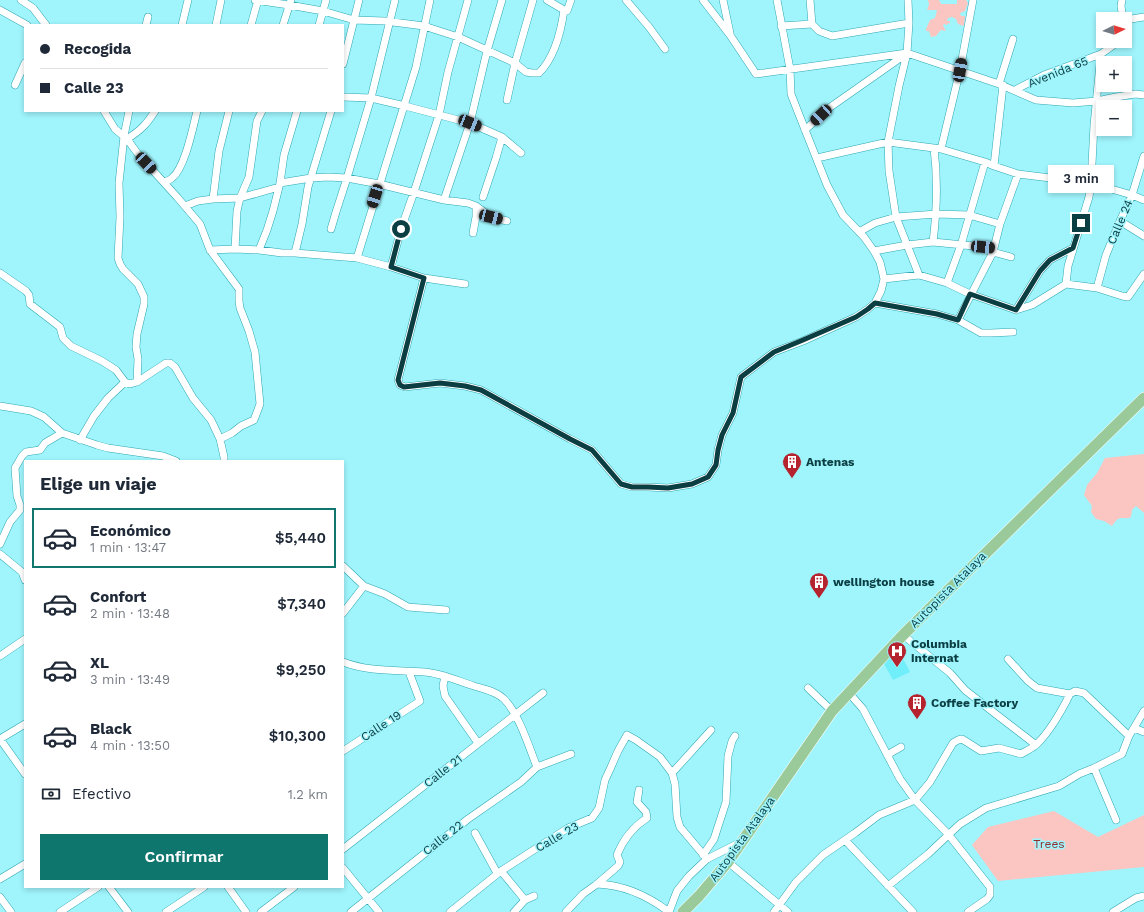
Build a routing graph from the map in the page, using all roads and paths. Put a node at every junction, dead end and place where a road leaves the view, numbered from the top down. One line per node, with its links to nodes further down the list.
1 (21, 0): 35 (street)
2 (188, 0): 37 (street)
3 (221, 0): 38 (street)
4 (255, 0): 5 (street)
5 (258, 0): 23 (street); 39 (street)
6 (326, 0): 26 (street)
7 (359, 0): 31 (street)
8 (395, 0): 32 (street)
9 (430, 0): 43 (street)
10 (468, 0): 46 (street)
11 (502, 0): 50 (street)
12 (532, 0): 54 (street)
13 (547, 0): 25 (street)
14 (571, 0): 25 (street)
15 (626, 0): 49 (street)
16 (703, 0): 45 (street)
17 (723, 0): 45 (street)
18 (777, 0): 44 (street)
19 (810, 0): 42 (street)
20 (908, 0): 33 (street)
21 (972, 0): 57 (street)
22 (1122, 0): 27 (street)
23 (290, 2): 26 (street); 40 (street)
24 (0, 10): 34 (street)
25 (564, 10): 54 (street)
26 (323, 11): 31 (street); 41 (street)
27 (1123, 12)
28 (148, 17): 36 (street)
29 (1144, 17): 30 (street)
30 (1132, 19)
31 (354, 20): 32 (street); 53 (street)
32 (390, 22): 43 (street); 63 (street)
33 (909, 23): 42 (street); 51 (street)
34 (25, 24)
35 (44, 24)
36 (146, 24)
37 (182, 24)
38 (216, 24)
39 (251, 24)
40 (283, 24)
41 (319, 24)
42 (812, 24): 44 (street)
43 (424, 26): 46 (street); 68 (street)
44 (781, 26): 56 (street)
45 (730, 35): 56 (street)
46 (458, 37): 50 (street); 78 (street)
47 (1013, 39): 59 (street)
48 (1109, 48): 52 (street)
49 (665, 49)
50 (487, 51): 54 (street); 79 (street)
51 (907, 53): 56 (street); 57 (street); 80 (street); 83 (street)
52 (1101, 54): 60 (street, Avenida 65); 65 (street)
53 (344, 60)
54 (515, 63): 64 (street)
55 (24, 65): 58 (street)
56 (790, 69): 80 (street)
57 (960, 70): 59 (street); 84 (street)
58 (15, 85)
59 (1001, 85): 60 (street); 89 (street)
60 (1015, 90): 67 (street)
61 (1144, 95): 66 (street)
62 (344, 97): 63 (street)
63 (371, 98): 68 (street); 92 (street)
64 (508, 100)
65 (1097, 100)
66 (1102, 100)
67 (1096, 101)
68 (405, 106): 78 (street); 95 (street)
69 (1096, 109): 94 (street)
70 (105, 112): 82 (street)
71 (129, 112): 82 (street)
72 (154, 112): 82 (street)
73 (197, 112): 93 (street)
74 (229, 112): 101 (street)
75 (262, 112): 99 (street)
76 (297, 112): 96 (street)
77 (331, 112): 91 (street)
78 (439, 115): 79 (street); 97 (street)
79 (470, 123): 81 (street); 102 (street)
80 (805, 130): 87 (street)
81 (502, 137): 85 (street); 100 (street)
82 (126, 138): 93 (street); 144 (street)
83 (888, 142): 84 (street); 87 (street); 108 (street)
84 (938, 149): 88 (street); 106 (street)
85 (521, 153)
86 (1144, 156): 98 (street, Calle 24)
87 (817, 158): 113 (street)
88 (985, 162): 89 (street); 107 (street)
89 (994, 166): 90 (street)
90 (1018, 174): 94 (street); 111 (street)
91 (311, 178): 92 (street); 96 (street); 125 (street)
92 (347, 178): 95 (street); 112 (street)
93 (164, 182): 104 (street)
94 (1091, 183): 98 (street); 119 (street)
95 (379, 184): 97 (street); 127 (street)
96 (280, 185): 99 (street); 122 (street)
97 (414, 192): 102 (street); 128 (street)
98 (1132, 195): 103 (street); 110 (street, Calle 24)
99 (240, 198): 101 (street); 120 (street)
100 (483, 198)
101 (213, 199): 104 (street)
102 (444, 200): 105 (street)
103 (1144, 200)
104 (185, 206): 121 (street)
105 (476, 206): 109 (street); 114 (street)
106 (936, 214): 107 (street); 108 (street); 116 (street)
107 (969, 215): 111 (street); 118 (street)
108 (896, 217): 113 (street); 117 (street)
109 (507, 221)
110 (1120, 221): 115 (street); 137 (street, Calle 24)
111 (1000, 224): 123 (street)
112 (331, 229)
113 (859, 232): 124 (street)
114 (473, 234)
115 (1144, 236)
116 (933, 242): 117 (street); 118 (street)
117 (906, 245): 124 (street); 131 (street)
118 (961, 245): 123 (street); 134 (street)
119 (1073, 248): 136 (street); 140 (street)
120 (235, 249): 121 (street); 122 (street)
121 (210, 250): 148 (street)
122 (259, 250): 125 (street)
123 (993, 250): 126 (street); 138 (street)
124 (874, 251): 133 (street)
125 (295, 253): 127 (street)
126 (1011, 257)
127 (357, 258): 128 (street)
128 (391, 267): 132 (street)
129 (0, 272): 143 (street)
130 (1144, 274): 137 (street)
131 (920, 275): 133 (street); 134 (street)
132 (424, 278): 135 (street); 139 (street)
133 (884, 279): 139 (street)
134 (947, 283): 138 (street)
135 (465, 284)
136 (1066, 284): 137 (street); 140 (street)
137 (1097, 288)
138 (970, 294): 140 (street); 141 (street)
139 (875, 303): 141 (street)
140 (1016, 310)
141 (958, 320): 142 (street)
142 (1013, 332)
143 (125, 382): 144 (street); 149 (street)
144 (137, 382): 148 (street)
145 (1144, 398): 159 (main road, Autopista Atalaya)
146 (0, 406): 147 (street)
147 (62, 433): 149 (street); 152 (street)
148 (220, 439): 151 (street)
149 (80, 440): 150 (street)
150 (173, 460)
151 (224, 460)
152 (0, 544)
153 (0, 554): 155 (street)
154 (344, 567): 156 (street)
155 (23, 570)
156 (364, 586): 157 (street); 158 (street)
157 (446, 610)
158 (344, 612)
159 (902, 635): 168 (main road, Autopista Atalaya); 181 (street)
160 (24, 640): 161 (street)
161 (0, 656)
162 (1008, 659): 169 (street)
163 (344, 662): 164 (street)
164 (409, 672): 165 (street); 183 (street, Calle 19)
165 (445, 676): 172 (street); 180 (street)
166 (808, 688): 170 (street)
167 (543, 693): 172 (street, Calle 21)
168 (849, 693): 170 (main road, Autopista Atalaya); 185 (street)
169 (1070, 694): 178 (street); 181 (street)
170 (832, 711): 196 (main road, Autopista Atalaya)
171 (1144, 711): 174 (street)
172 (516, 714): 180 (street, Calle 21); 186 (street)
173 (24, 725): 179 (street)
174 (1134, 728): 176 (street); 178 (street)
175 (711, 730): 189 (street)
176 (1144, 732)
177 (735, 736): 198 (street)
178 (1129, 736): 187 (street)
179 (0, 739): 188 (street)
180 (478, 743): 197 (street, Calle 21)
181 (1036, 745): 191 (street)
182 (901, 747): 185 (street)
183 (344, 751)
184 (571, 754): 186 (street)
185 (887, 755): 191 (street)
186 (537, 767): 214 (street, Calle 22)
187 (1094, 768): 192 (street); 194 (street)
188 (24, 773)
189 (672, 773): 198 (street); 202 (street, Calle 23)
190 (639, 790): 204 (street)
191 (915, 800): 194 (street); 195 (street)
192 (1116, 820)
193 (475, 833): 202 (street)
194 (948, 834): 205 (street); 233 (street)
195 (845, 840): 205 (street); 216 (street)
196 (743, 841): 198 (street); 199 (main road, Autopista Atalaya)
197 (344, 848)
198 (705, 857): 228 (street)
199 (728, 862): 216 (street); 229 (main road, Autopista Atalaya)
200 (24, 865): 203 (street)
201 (344, 869): 214 (street)
202 (499, 872): 215 (street); 225 (street, Calle 23)
203 (0, 879)
204 (598, 884): 227 (street); 228 (street)
205 (888, 886): 232 (street)
206 (96, 888): 218 (street)
207 (110, 888): 219 (street)
208 (202, 888): 220 (street)
209 (229, 888): 221 (street)
210 (293, 888): 222 (street)
211 (534, 896): 215 (street)
212 (1144, 896): 234 (street)
213 (0, 897): 217 (street)
214 (368, 898): 223 (street, Calle 22); 224 (street)
215 (525, 900): 226 (street)
216 (779, 904): 230 (street); 231 (street)
217 (11, 912)
218 (60, 912)
219 (128, 912)
220 (166, 912)
221 (246, 912)
222 (261, 912)
223 (350, 912)
224 (379, 912)
225 (450, 912)
226 (514, 912)
227 (566, 912)
228 (669, 912)
229 (683, 912)
230 (774, 912)
231 (788, 912)
232 (913, 912)
233 (968, 912)
234 (1113, 912)

